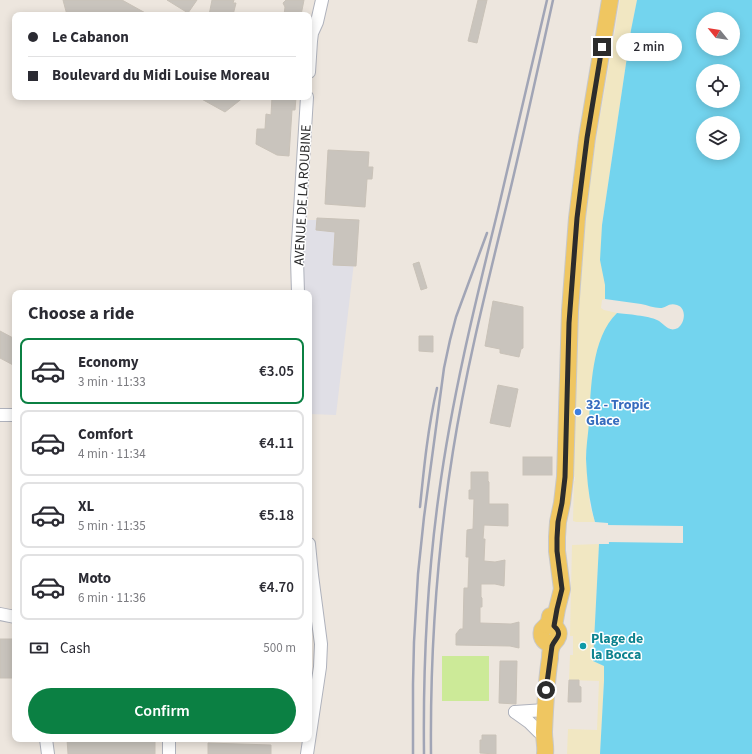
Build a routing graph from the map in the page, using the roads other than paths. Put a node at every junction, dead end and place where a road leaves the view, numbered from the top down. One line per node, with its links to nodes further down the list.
1 (322, 0): 3 (street)
2 (610, 0): 11 (main road)
3 (312, 33)
4 (307, 100): 5 (street, AVENUE DE LA ROUBINE)
5 (298, 290)
6 (0, 415): 7 (street)
7 (12, 415)
8 (312, 575): 12 (street)
9 (0, 614): 10 (street)
10 (12, 616)
11 (543, 710): 13 (main road); 13 (street); 21 (main road)
12 (312, 715)
13 (539, 732): 20 (main road)
14 (46, 742): 17 (street)
15 (169, 742): 18 (street)
16 (309, 742): 19 (street)
17 (48, 754)
18 (169, 754)
19 (308, 754)
20 (538, 754)
21 (545, 754)

